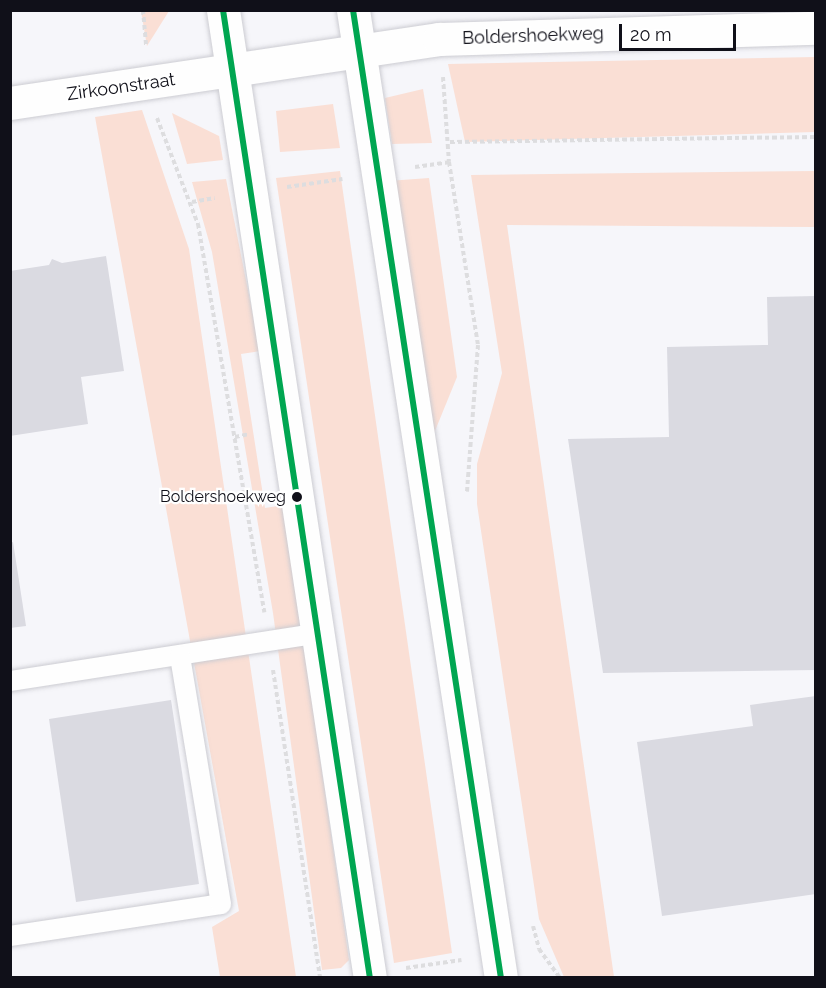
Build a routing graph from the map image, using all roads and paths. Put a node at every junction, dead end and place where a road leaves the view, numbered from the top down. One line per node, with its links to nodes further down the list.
1 (223, 10): 5 (main road)
2 (353, 10): 4 (main road)
3 (816, 28): 4 (main road, Boldershoekweg)
4 (359, 51): 5 (main road, Boldershoekweg); 9 (main road)
5 (232, 70): 6 (main road, Zirkoonstraat); 10 (main road)
6 (10, 103)
7 (816, 137): 8 (path)
8 (449, 162): 9 (path); 11 (path)
9 (377, 173): 10 (path); 19 (main road)
10 (251, 193): 12 (main road); 13 (path)
11 (467, 495)
12 (319, 633): 13 (lane); 20 (main road)
13 (269, 640): 14 (lane); 21 (path)
14 (180, 656): 15 (lane); 17 (lane)
15 (10, 681)
16 (532, 920): 18 (path)
17 (10, 936)
18 (539, 949): 19 (path); 22 (path)
19 (500, 966): 20 (path)
20 (370, 976)
21 (320, 978)
22 (560, 978)

